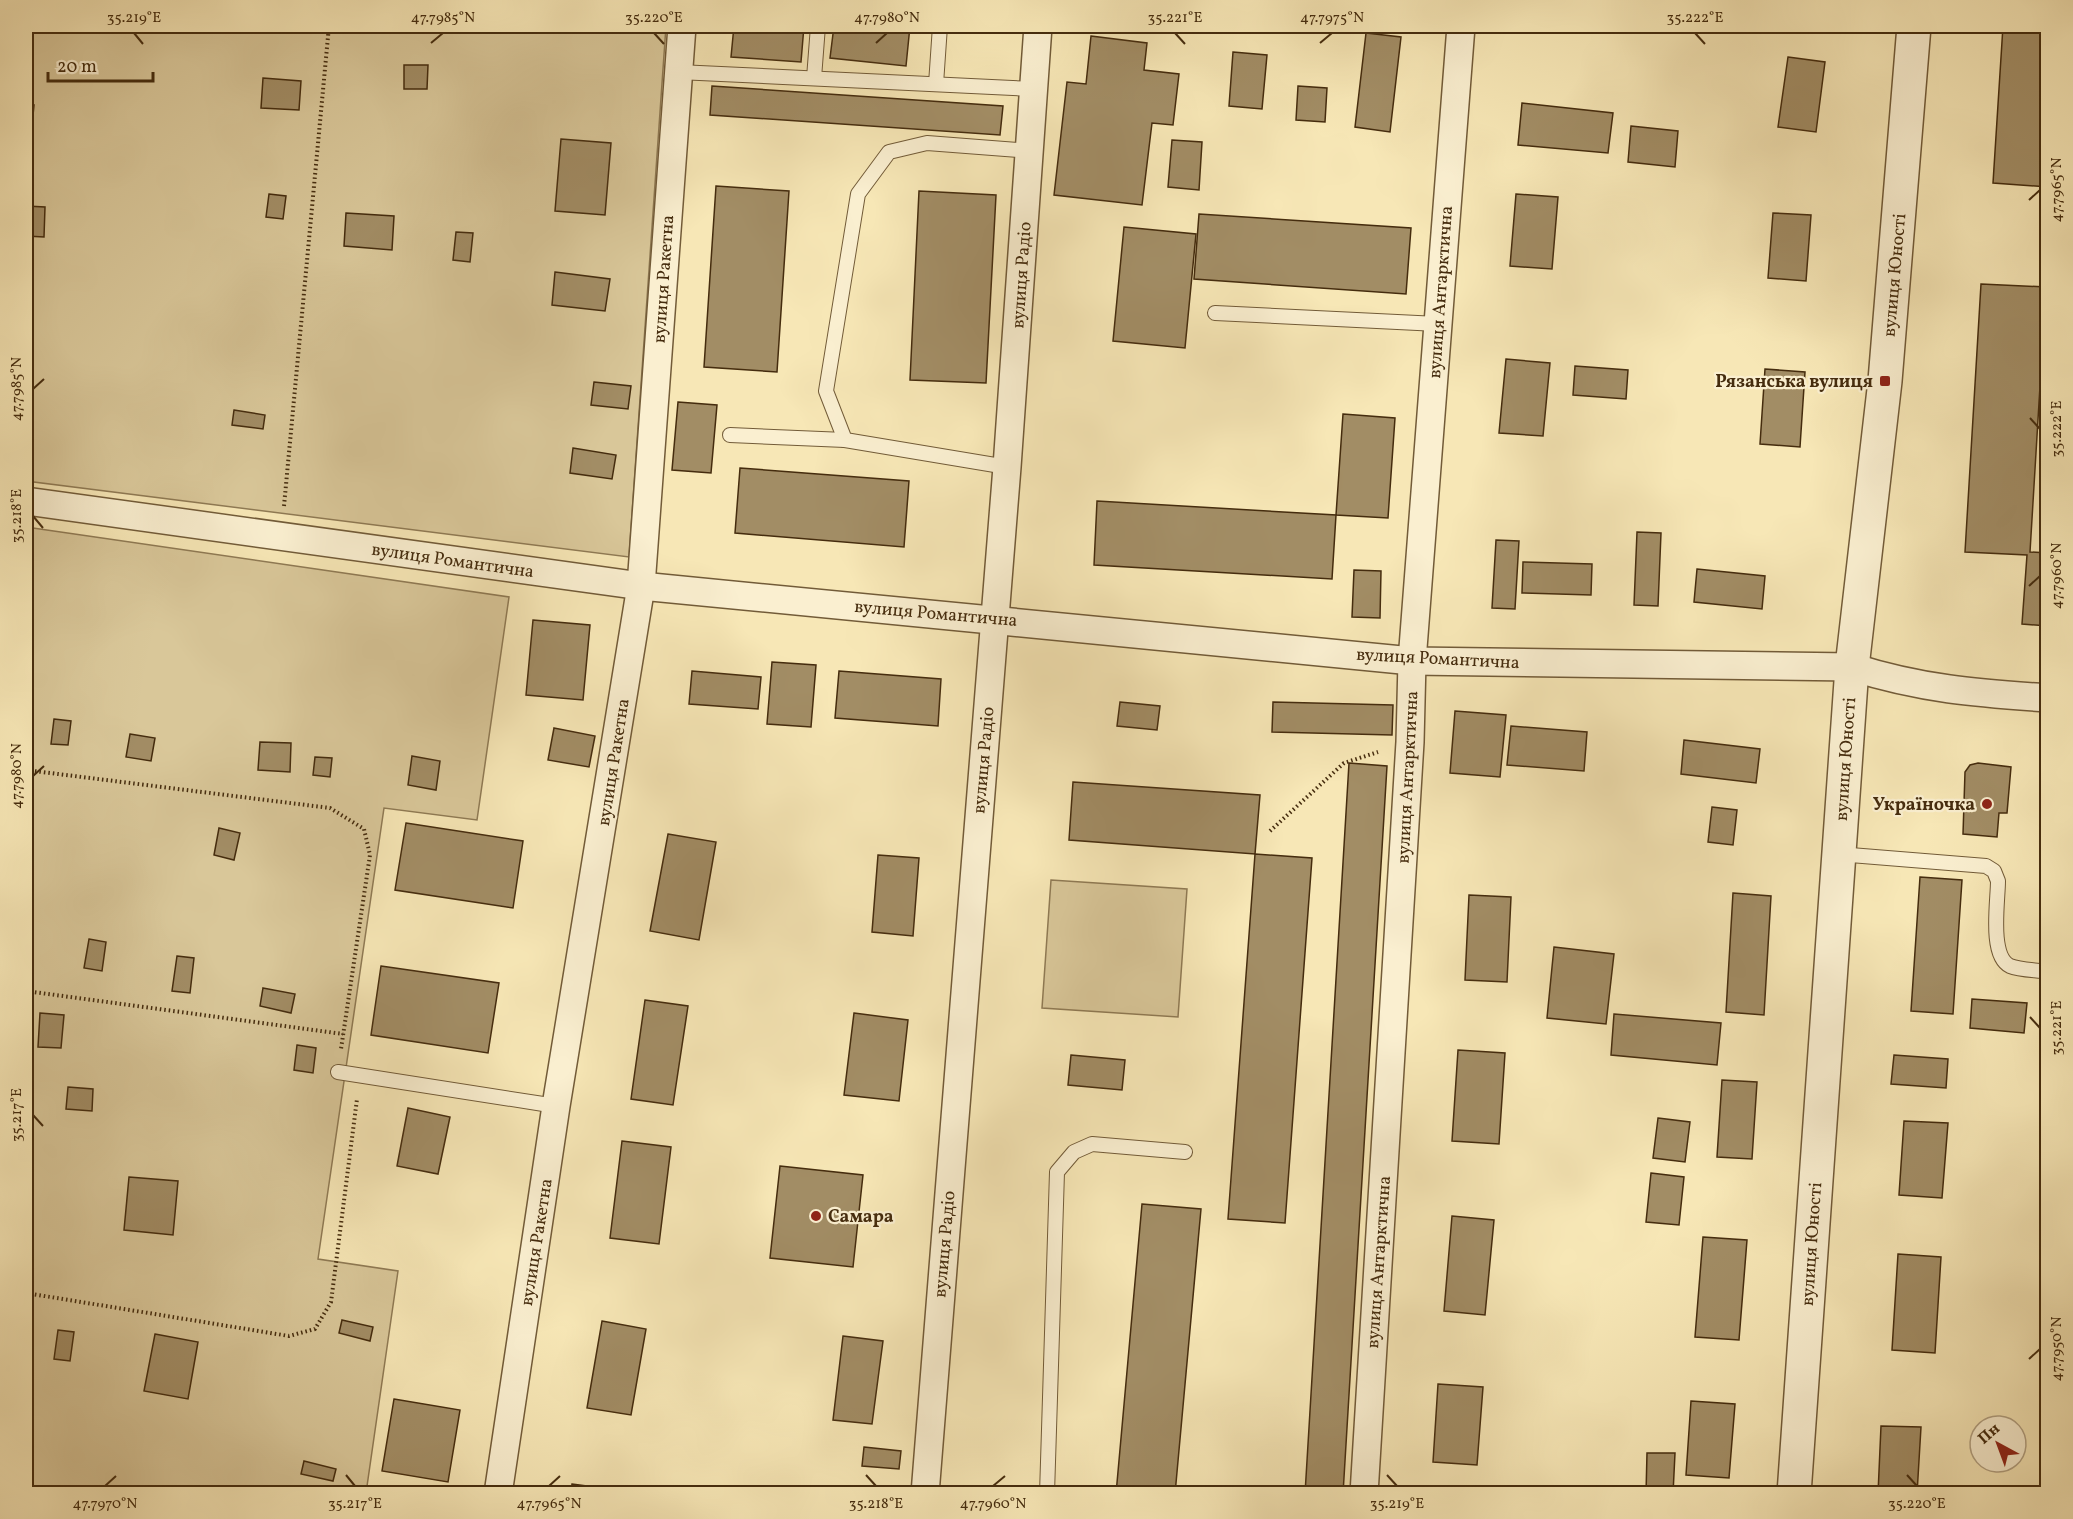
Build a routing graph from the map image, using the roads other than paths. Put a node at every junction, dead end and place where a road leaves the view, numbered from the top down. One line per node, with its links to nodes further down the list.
1 (682, 26): 7 (street, вулиця Ракетна)
2 (818, 26): 8 (lane)
3 (940, 26): 9 (lane)
4 (1038, 26): 10 (street, вулиця Радіо)
5 (1461, 26): 13 (street, вулиця Антарктична)
6 (1914, 26): 21 (street, вулиця Юності)
7 (678, 72): 8 (lane); 18 (street, вулиця Ракетна)
8 (814, 78): 9 (lane)
9 (936, 84): 10 (lane)
10 (1034, 89): 11 (street, вулиця Радіо)
11 (1030, 151): 15 (lane); 16 (street, вулиця Радіо)
12 (1215, 313): 13 (lane)
13 (1438, 324): 20 (street, вулиця Антарктична)
14 (730, 435): 15 (lane)
15 (845, 440): 16 (lane)
16 (1006, 467): 19 (street, вулиця Радіо)
17 (26, 501): 18 (street, вулиця Романтична)
18 (641, 586): 19 (street, вулиця Романтична); 26 (street, вулиця Ракетна)
19 (994, 619): 20 (street, вулиця Романтична); 29 (street, вулиця Радіо)
20 (1412, 661): 21 (street, вулиця Романтична); 31 (street, вулиця Антарктична)
21 (1852, 667): 22 (street, вулиця Романтична); 23 (street, вулиця Юності)
22 (2048, 698)
23 (1838, 854): 24 (lane); 32 (street, вулиця Юності)
24 (2048, 972)
25 (338, 1072): 26 (lane)
26 (556, 1106): 28 (street, вулиця Ракетна)
27 (1185, 1152): 30 (lane)
28 (498, 1494)
29 (925, 1494)
30 (1047, 1494)
31 (1364, 1494)
32 (1794, 1494)

